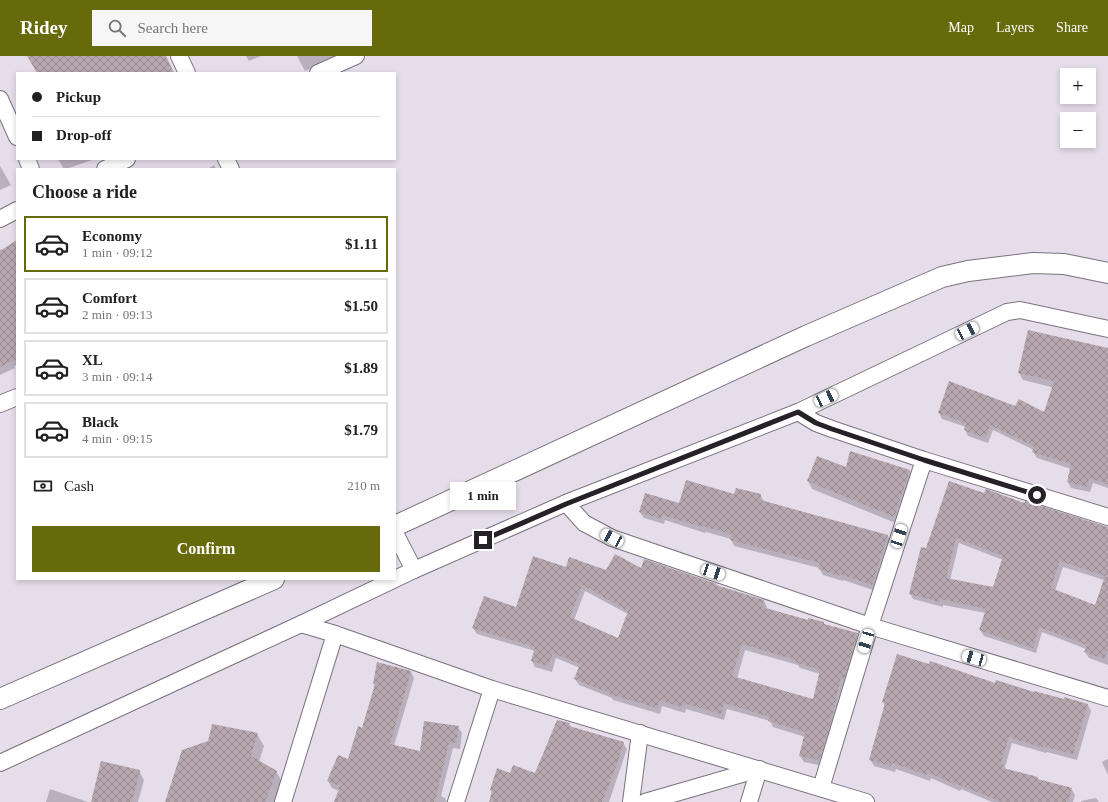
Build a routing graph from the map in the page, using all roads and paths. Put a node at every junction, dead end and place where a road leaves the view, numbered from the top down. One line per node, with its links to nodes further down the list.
1 (179, 56): 3 (street)
2 (356, 56): 4 (street)
3 (187, 72)
4 (320, 72)
5 (0, 99): 6 (street)
6 (16, 136)
7 (125, 160): 8 (street)
8 (107, 168)
9 (16, 211): 10 (street)
10 (0, 219)
11 (1108, 272): 19 (street)
12 (1108, 329): 15 (street)
13 (16, 397): 14 (street)
14 (0, 404)
15 (798, 412): 16 (street); 17 (street)
16 (924, 460): 18 (street); 26 (street)
17 (566, 504): 21 (street); 26 (street)
18 (1108, 517)
19 (396, 526)
20 (396, 534): 21 (street)
21 (414, 570): 22 (street)
22 (396, 579)
23 (272, 580): 30 (street)
24 (393, 580): 25 (street)
25 (300, 624): 27 (street); 32 (street)
26 (870, 626): 29 (street); 34 (street)
27 (335, 634): 28 (street); 35 (street)
28 (492, 689): 31 (street); 36 (street)
29 (1108, 698)
30 (0, 699)
31 (640, 733): 33 (street); 37 (street)
32 (0, 763)
33 (759, 769): 34 (street); 38 (street); 39 (street)
34 (821, 788): 40 (street)
35 (283, 802)
36 (456, 802)
37 (631, 802)
38 (645, 802)
39 (749, 802)
40 (866, 802)

